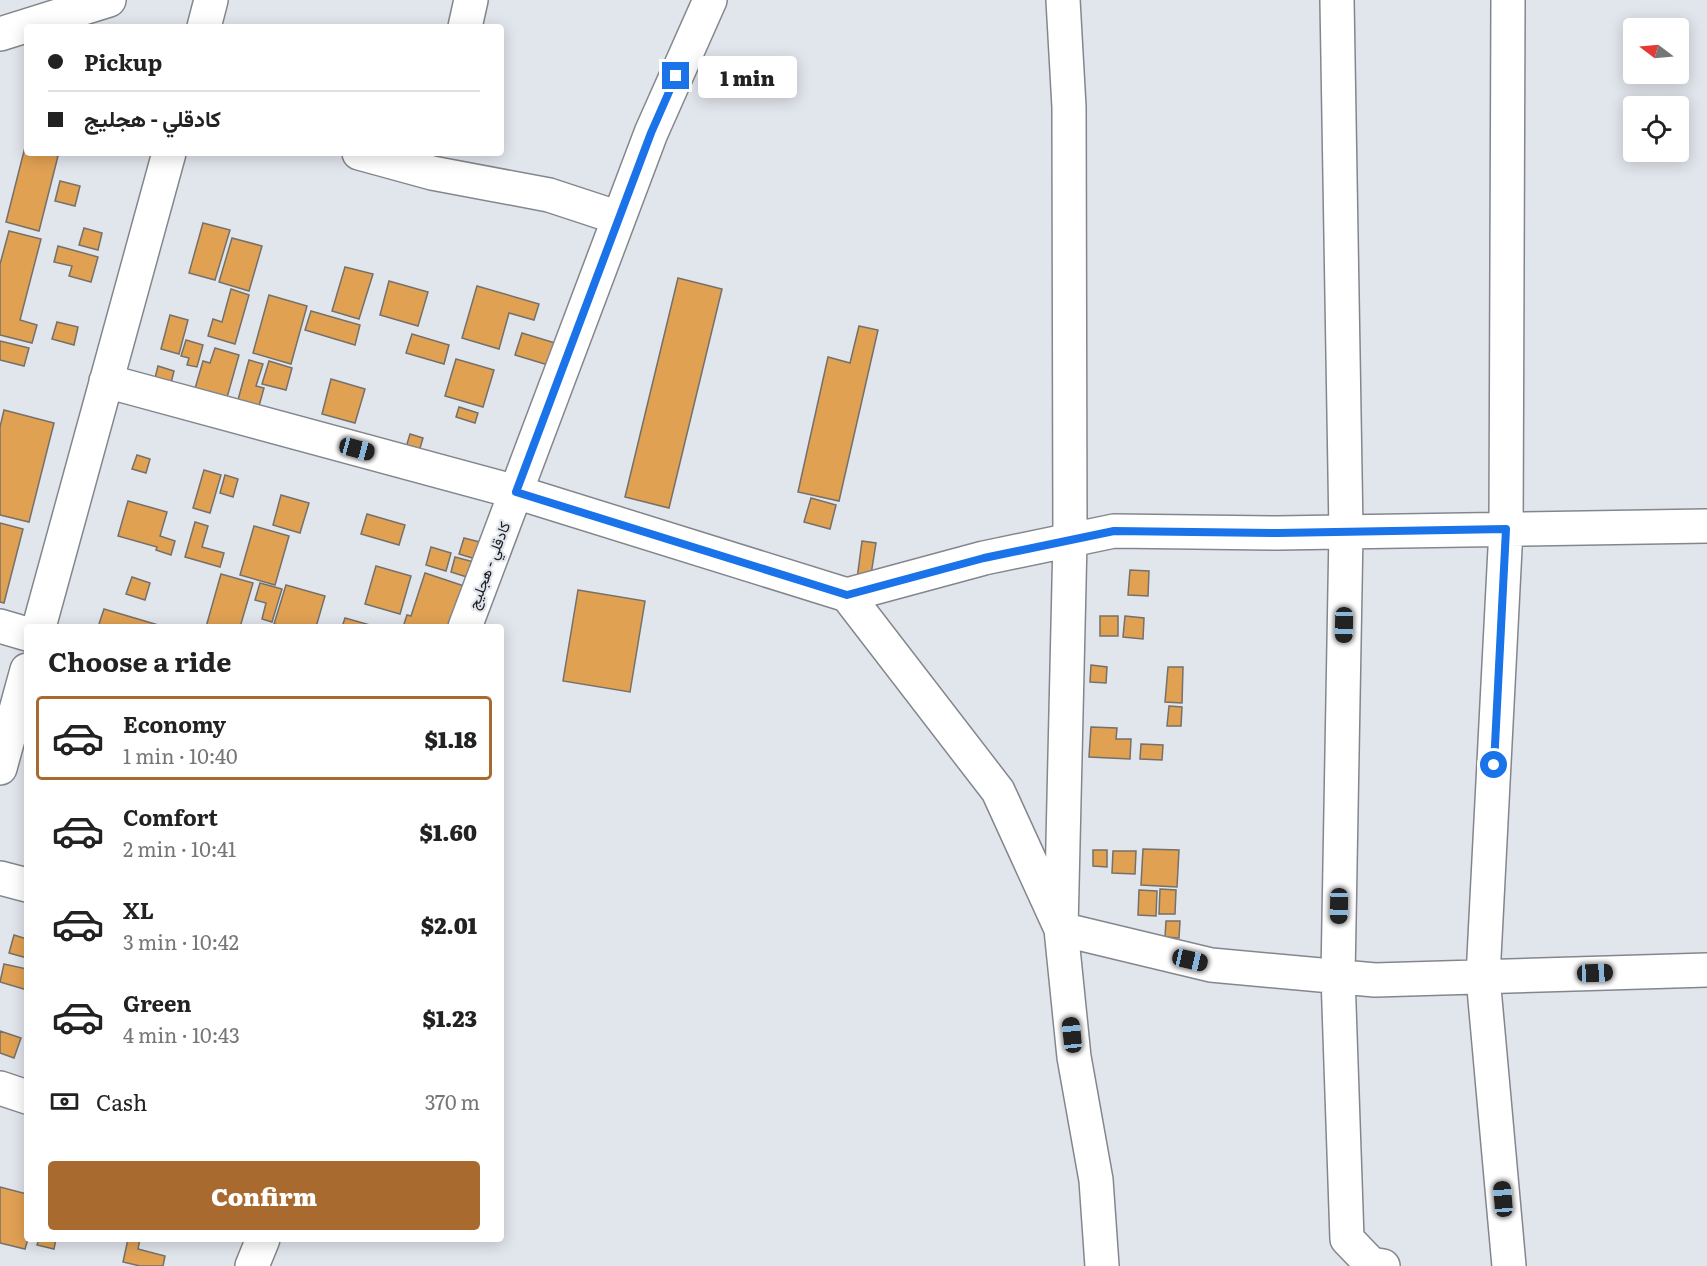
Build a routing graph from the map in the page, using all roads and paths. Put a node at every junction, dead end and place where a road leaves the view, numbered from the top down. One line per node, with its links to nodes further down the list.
1 (211, 0): 8 (street)
2 (471, 0): 9 (street)
3 (710, 0): 14 (street, كادقلي - هجليج)
4 (1063, 0): 20 (street)
5 (1337, 0): 19 (street)
6 (1508, 0): 18 (street)
7 (100, 1): 10 (street)
8 (205, 24)
9 (466, 24)
10 (4, 27)
11 (168, 156): 15 (street)
12 (381, 156): 13 (street)
13 (434, 163): 14 (street)
14 (619, 218): 16 (street, كادقلي - هجليج)
15 (106, 381): 16 (street); 22 (street)
16 (516, 492): 21 (street); 23 (street, كادقلي - هجليج)
17 (1707, 526): 18 (street)
18 (1506, 529): 19 (street); 33 (street)
19 (1346, 532): 20 (street); 32 (street)
20 (1070, 540): 21 (street); 30 (street)
21 (847, 595): 30 (street)
22 (40, 624)
23 (466, 624)
24 (0, 626): 25 (street)
25 (24, 633)
26 (24, 681): 27 (street)
27 (0, 768)
28 (0, 878): 29 (street)
29 (24, 884)
30 (1061, 929): 32 (street); 38 (street)
31 (1707, 970): 33 (street)
32 (1338, 976): 33 (street); 39 (street)
33 (1483, 977): 40 (street)
34 (0, 1088): 35 (street)
35 (24, 1095)
36 (262, 1242): 37 (street)
37 (252, 1266)
38 (1102, 1266)
39 (1383, 1266)
40 (1509, 1266)

